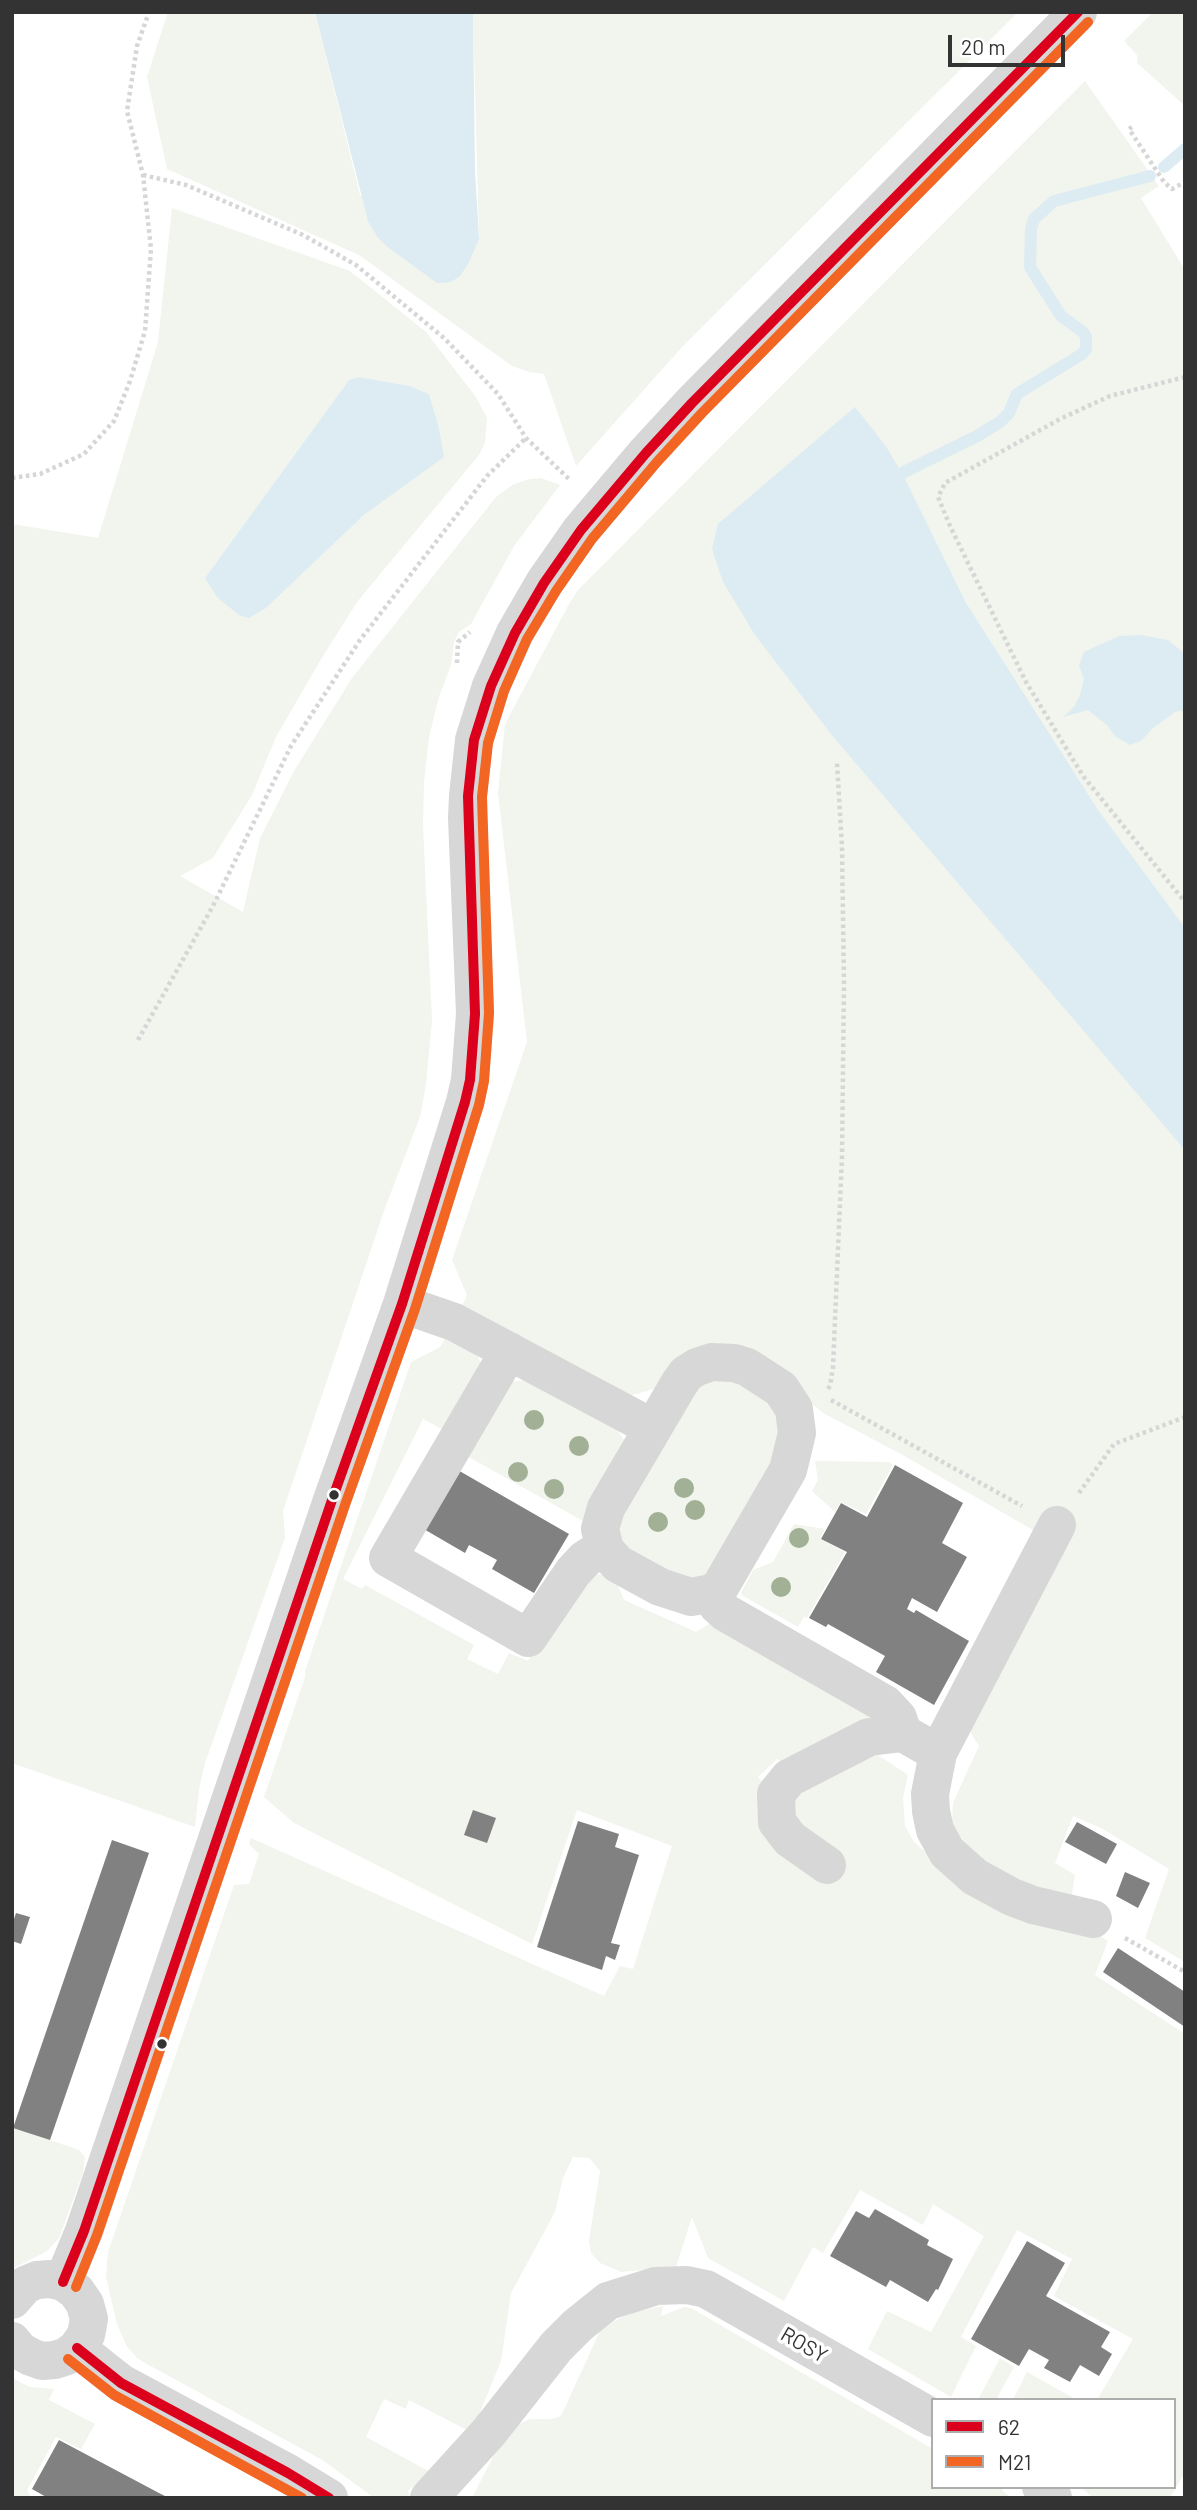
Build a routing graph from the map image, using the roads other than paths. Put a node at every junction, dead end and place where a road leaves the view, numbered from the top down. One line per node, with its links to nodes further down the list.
1 (1078, 12): 2 (street)
2 (402, 1304): 3 (street); 12 (street)
3 (509, 1351): 4 (street); 6 (street)
4 (651, 1427): 6 (street); 7 (street)
5 (1057, 1525): 9 (street)
6 (604, 1547): 7 (street)
7 (712, 1593): 8 (street)
8 (902, 1733): 9 (street); 10 (street)
9 (938, 1753): 11 (street)
10 (827, 1865)
11 (1093, 1919)
12 (63, 2282): 13 (street); 15 (street)
13 (12, 2300)
14 (12, 2341): 15 (street)
15 (77, 2348): 17 (street)
16 (931, 2417): 18 (street, ROSY)
17 (329, 2498)
18 (429, 2498)

